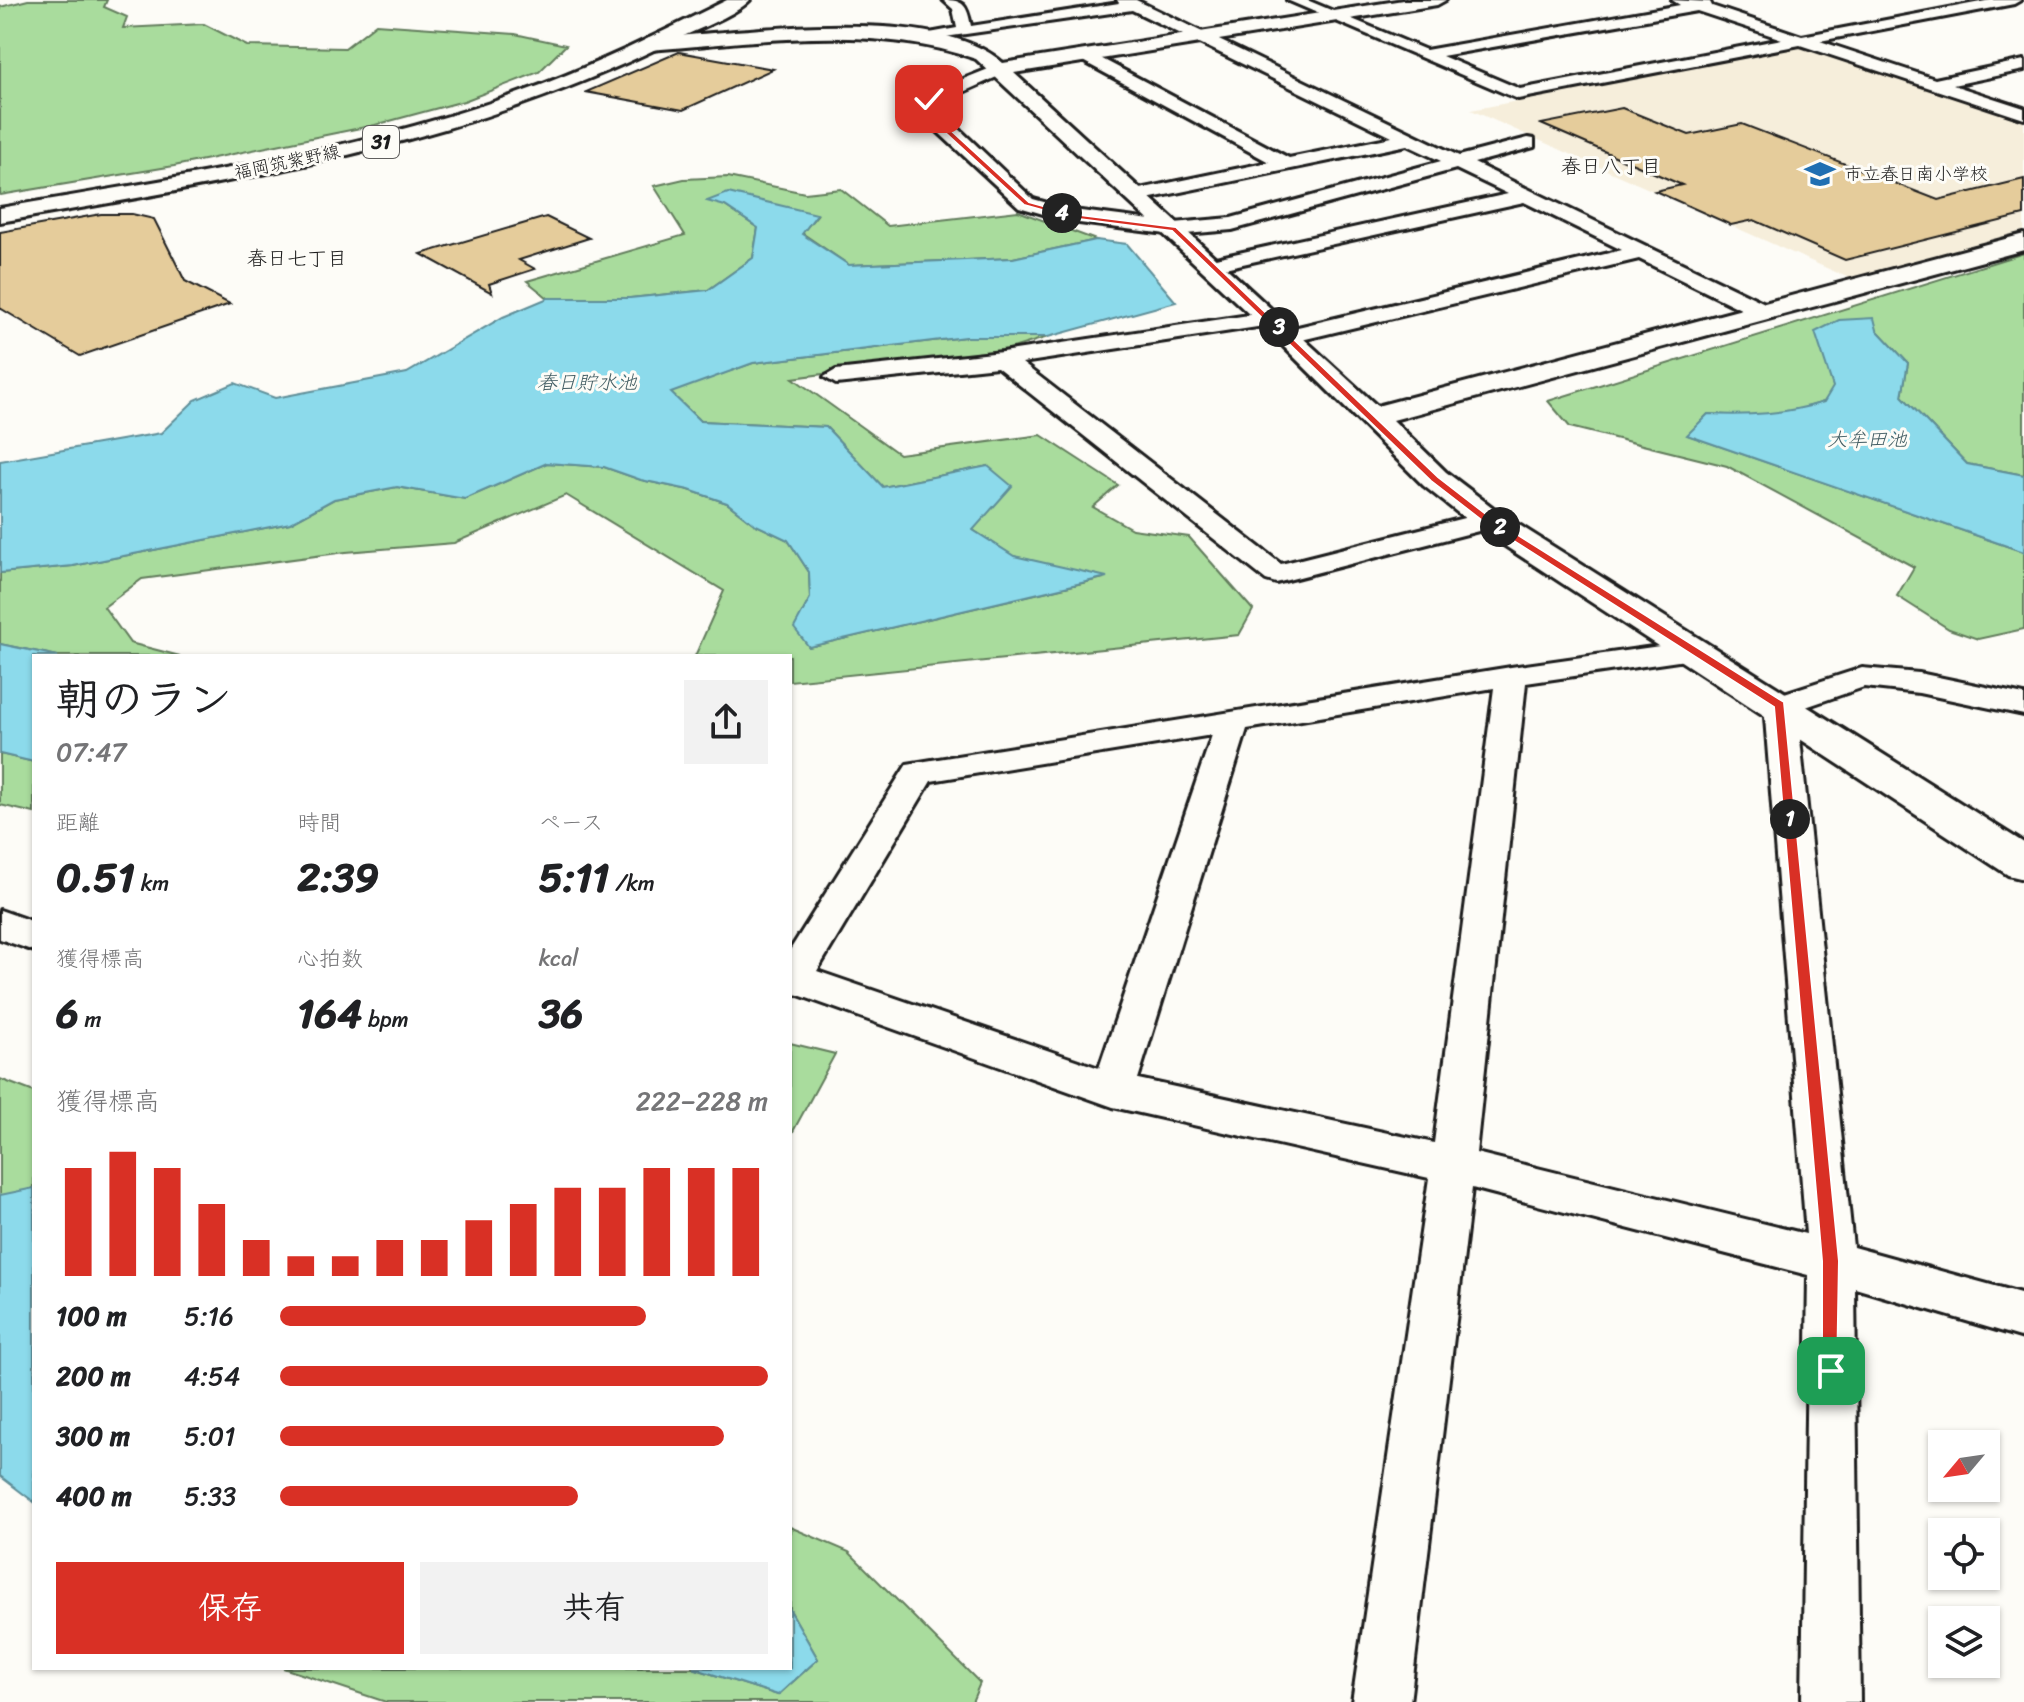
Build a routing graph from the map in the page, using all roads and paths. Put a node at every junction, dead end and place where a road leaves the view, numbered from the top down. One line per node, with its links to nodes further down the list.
1 (715, 0): 29 (street, 福岡筑紫野線 / 31)
2 (741, 0): 16 (street, 福岡筑紫野線 / 31)
3 (950, 0): 12 (street)
4 (1294, 0): 11 (street)
5 (1437, 0): 11 (street)
6 (1679, 0): 10 (street)
7 (1734, 0): 10 (street)
8 (2014, 0): 15 (street)
9 (1129, 2): 12 (street); 14 (street)
10 (1698, 6): 15 (street); 17 (street)
11 (1333, 17): 14 (street); 17 (street)
12 (965, 31): 13 (street)
13 (929, 37): 16 (street); 20 (street)
14 (1201, 38): 18 (street); 23 (street)
15 (1805, 42): 17 (street); 21 (street)
16 (649, 44): 30 (street, 福岡筑紫野線 / 31)
17 (1423, 55)
18 (1085, 56): 20 (street); 26 (street)
19 (2024, 65): 21 (street)
20 (1002, 69): 27 (street); 31 (street)
21 (1934, 84): 22 (street)
22 (2024, 114)
23 (1409, 139): 25 (street); 26 (street)
24 (1528, 143): 25 (street)
25 (1456, 162): 28 (street); 31 (street)
26 (1286, 164): 27 (street)
27 (1137, 195): 31 (street)
28 (1527, 196): 33 (street); 34 (street)
29 (0, 205)
30 (0, 215)
31 (1174, 229): 34 (street)
32 (2024, 242): 35 (street)
33 (1642, 252): 35 (street); 36 (street)
34 (1211, 265): 36 (street)
35 (1765, 312): 39 (street)
36 (1279, 328): 37 (street); 39 (street)
37 (1002, 359): 38 (street); 40 (street)
38 (836, 377)
39 (1373, 416): 40 (street)
40 (1488, 520): 41 (street)
41 (1695, 650): 42 (street); 43 (street)
42 (1511, 676): 45 (street); 52 (street)
43 (1780, 705): 44 (street); 46 (street); 53 (street)
44 (2024, 705)
45 (1233, 721): 49 (street); 51 (street)
46 (2024, 864)
47 (0, 924): 48 (street)
48 (32, 936)
49 (792, 976)
50 (792, 978): 51 (street)
51 (1113, 1090): 52 (street)
52 (1453, 1165): 53 (street); 55 (street)
53 (1831, 1261): 54 (street); 56 (street)
54 (2024, 1316)
55 (1381, 1702)
56 (1831, 1702)

